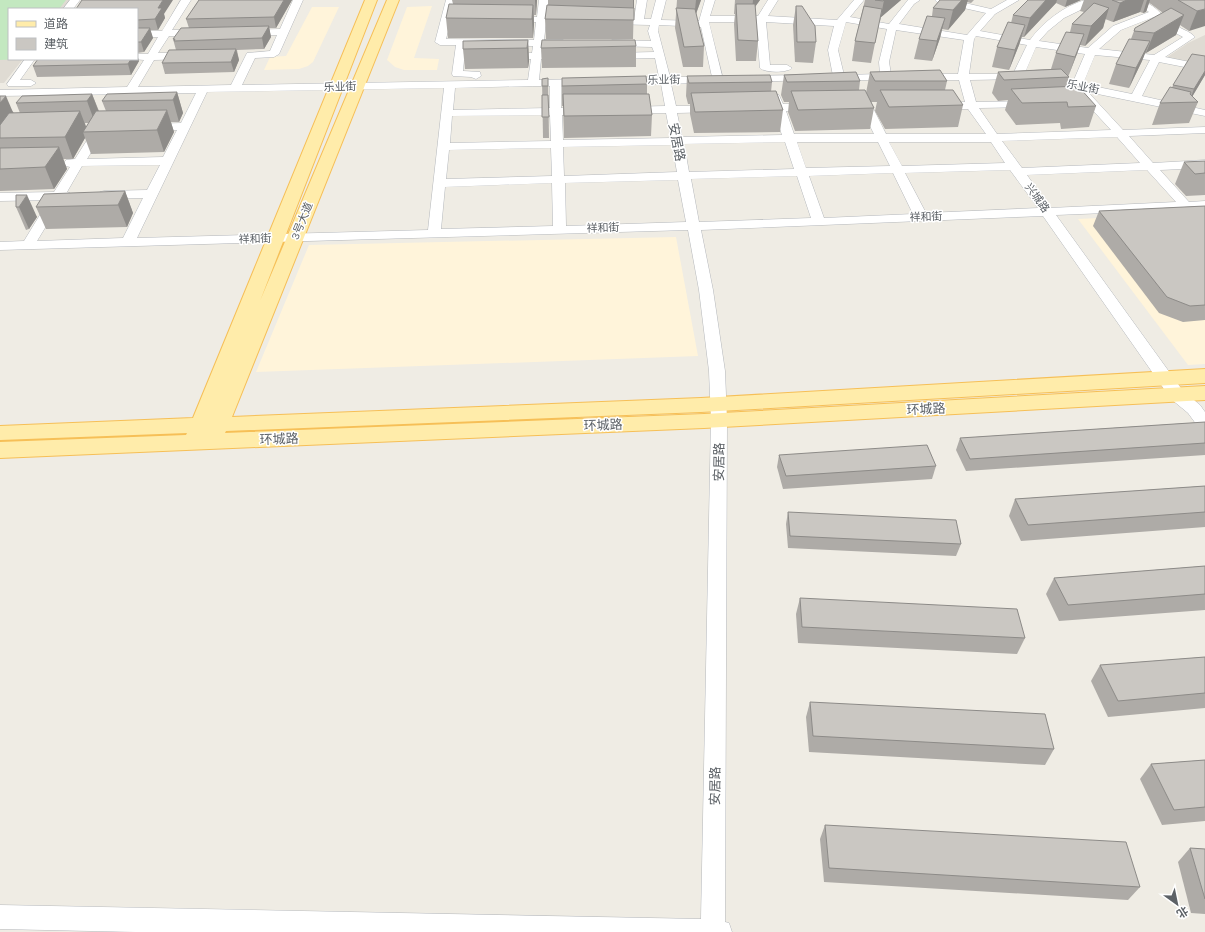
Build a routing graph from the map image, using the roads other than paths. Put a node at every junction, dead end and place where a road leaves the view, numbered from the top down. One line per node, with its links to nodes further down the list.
1 (75, 0): 18 (street)
2 (186, 0): 38 (street)
3 (298, 0): 35 (street)
4 (371, 0): 76 (main road, 3号大道)
5 (393, 0): 74 (main road, 3号大道)
6 (451, 0): 40 (street)
7 (544, 0): 25 (street)
8 (642, 0): 28 (street)
9 (661, 0): 28 (street, 安居路)
10 (710, 0): 29 (street)
11 (773, 0): 24 (street)
12 (859, 0): 30 (street)
13 (940, 0): 19 (street)
14 (1014, 0): 19 (street)
15 (1096, 0): 20 (street)
16 (1136, 0): 21 (street)
17 (909, 1): 32 (street)
18 (69, 8)
19 (992, 12): 39 (street)
20 (1068, 12): 22 (street); 41 (street)
21 (1156, 13): 33 (street); 56 (street)
22 (1082, 17)
23 (502, 19): 25 (street)
24 (761, 19): 29 (street); 30 (street); 66 (street)
25 (542, 20): 26 (street); 42 (street)
26 (579, 20)
27 (602, 21): 28 (street)
28 (648, 21): 29 (street); 45 (street, 安居路)
29 (705, 21): 67 (street, 乐业街)
30 (841, 21): 32 (street); 62 (street)
31 (1103, 24): 33 (street)
32 (893, 26): 39 (street); 60 (street)
33 (1117, 28): 46 (street)
34 (237, 32): 35 (street)
35 (284, 32): 48 (street)
36 (213, 33): 38 (street)
37 (138, 34): 38 (street)
38 (166, 34): 54 (street)
39 (972, 36): 41 (street); 59 (street, 兴城路)
40 (462, 42): 42 (street); 55 (street)
41 (1034, 42): 46 (street); 61 (street)
42 (539, 43): 43 (street); 50 (street)
43 (570, 43)
44 (602, 43): 45 (street)
45 (658, 49): 52 (street); 67 (street, 安居路)
46 (1091, 51): 56 (street); 75 (street)
47 (236, 55): 48 (street)
48 (251, 55): 78 (street)
49 (197, 56): 54 (street)
50 (537, 56): 51 (street); 55 (street); 71 (street)
51 (575, 56)
52 (606, 56)
53 (138, 57): 54 (street)
54 (151, 57): 79 (street)
55 (459, 57): 73 (street)
56 (1156, 58): 58 (street); 83 (street)
57 (29, 60): 82 (street)
58 (1205, 68)
59 (962, 76): 60 (street, 乐业街); 61 (street, 乐业街); 95 (street, 兴城路)
60 (886, 77): 63 (street, 乐业街)
61 (1018, 77): 75 (street, 乐业街)
62 (839, 78): 63 (street, 乐业街); 66 (street, 乐业街)
63 (852, 78): 91 (street)
64 (740, 79): 65 (street, 乐业街)
65 (769, 79): 66 (street, 乐业街); 98 (street)
66 (790, 79)
67 (665, 80): 68 (street, 乐业街); 99 (street, 安居路)
68 (616, 81)
69 (555, 82): 70 (street, 乐业街); 71 (street, 乐业街); 101 (street)
70 (594, 82)
71 (533, 83): 73 (street, 乐业街)
72 (450, 84): 73 (street, 乐业街); 74 (street, 乐业街); 103 (street)
73 (475, 84)
74 (358, 86): 76 (street, 乐业街); 142 (main road, 3号大道)
75 (1077, 86): 83 (street, 乐业街); 86 (street)
76 (336, 87): 78 (street, 乐业街); 141 (main road, 3号大道)
77 (203, 89): 78 (street, 乐业街); 79 (street, 乐业街); 106 (street)
78 (235, 89)
79 (126, 91): 80 (street, 乐业街); 87 (street)
80 (40, 92): 82 (street, 乐业街); 89 (street)
81 (0, 93): 82 (street, 乐业街)
82 (27, 93)
83 (1136, 98): 104 (street, 乐业街)
84 (1205, 100): 104 (street)
85 (1076, 102): 86 (street)
86 (1092, 102): 112 (street)
87 (115, 103)
88 (1044, 104): 95 (street)
89 (31, 105)
90 (850, 106): 91 (street)
91 (866, 106): 92 (street); 114 (street)
92 (880, 106)
93 (932, 106): 95 (street)
94 (826, 107): 98 (street)
95 (972, 107): 115 (street, 兴城路)
96 (725, 108): 99 (street)
97 (748, 108): 98 (street)
98 (779, 108): 113 (street)
99 (671, 109): 100 (street); 116 (street, 安居路)
100 (617, 110)
101 (556, 111): 102 (street); 103 (street); 117 (street)
102 (594, 111)
103 (447, 113): 118 (street)
104 (1202, 113)
105 (107, 116): 109 (street)
106 (185, 126): 107 (street); 119 (street)
107 (138, 127)
108 (84, 128): 109 (street)
109 (100, 128): 110 (street); 121 (street)
110 (115, 128)
111 (1205, 130): 112 (street)
112 (1120, 133): 115 (street); 123 (street)
113 (789, 138): 114 (street); 116 (street); 126 (street)
114 (882, 138): 115 (street); 125 (street)
115 (993, 138): 124 (street, 兴城路)
116 (677, 141): 117 (street); 127 (street, 安居路)
117 (557, 144): 118 (street); 128 (street)
118 (443, 147): 129 (street)
119 (168, 161): 121 (street); 130 (street)
120 (55, 163): 121 (street)
121 (78, 163): 131 (street)
122 (1205, 164): 123 (street)
123 (1150, 166): 124 (street); 134 (street)
124 (1016, 169): 125 (street); 135 (street, 兴城路)
125 (898, 170): 126 (street); 136 (street)
126 (802, 173): 127 (street); 137 (street)
127 (684, 177): 128 (street); 138 (street, 安居路)
128 (558, 180): 129 (street); 139 (street)
129 (439, 183): 140 (street)
130 (151, 194): 131 (street); 143 (street)
131 (58, 196): 132 (street); 144 (street)
132 (0, 197)
133 (1205, 205): 134 (street, 祥和街)
134 (1186, 206): 135 (street, 祥和街)
135 (1047, 212): 136 (street, 祥和街); 147 (street, 兴城路)
136 (921, 217): 137 (street, 祥和街)
137 (819, 222): 138 (street, 祥和街)
138 (693, 226): 139 (street, 祥和街); 149 (street, 安居路)
139 (560, 230): 140 (street, 祥和街)
140 (434, 233): 142 (street, 祥和街)
141 (275, 238): 142 (street, 祥和街); 143 (street, 祥和街); 152 (main road, 3号大道)
142 (296, 238): 152 (main road, 3号大道)
143 (128, 242): 144 (street, 祥和街)
144 (28, 245): 145 (street, 祥和街)
145 (0, 246)
146 (1205, 376): 147 (main road)
147 (1171, 386): 148 (main road, 环城路); 149 (main road, 环城路); 150 (street, 兴城路)
148 (1205, 393)
149 (719, 412): 152 (main road, 环城路); 156 (street, 安居路)
150 (1205, 424)
151 (0, 433): 152 (main road)
152 (206, 434): 153 (main road, 环城路)
153 (0, 450)
154 (0, 918): 155 (street)
155 (644, 931): 156 (street)
156 (717, 932)

